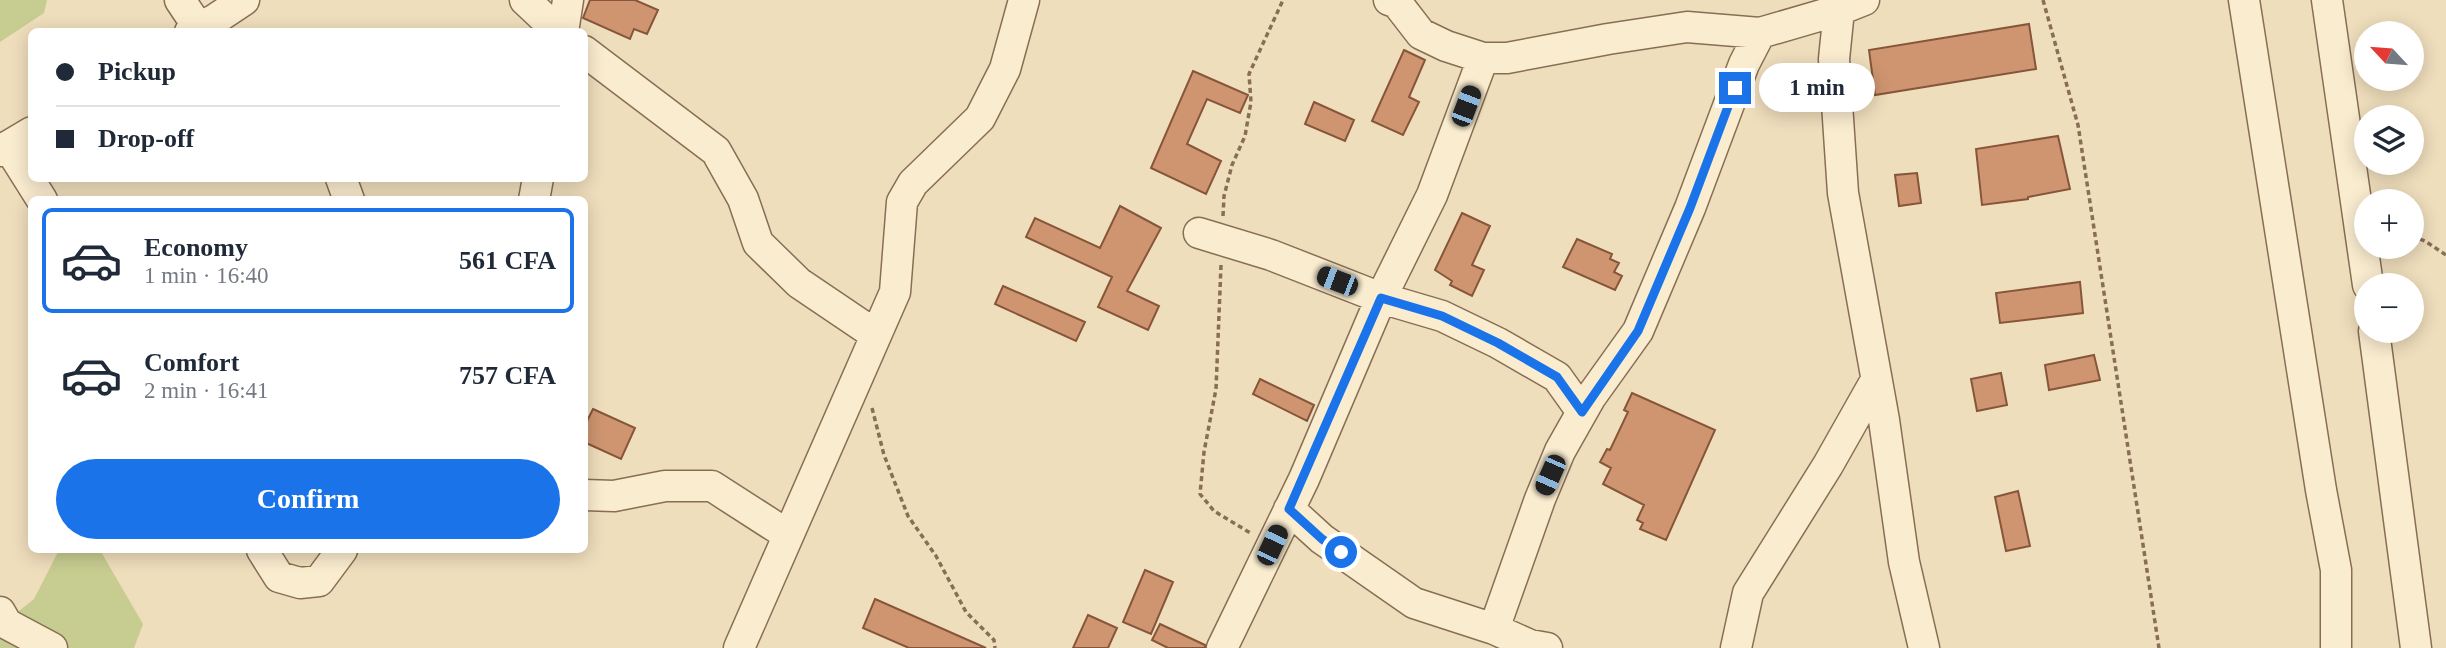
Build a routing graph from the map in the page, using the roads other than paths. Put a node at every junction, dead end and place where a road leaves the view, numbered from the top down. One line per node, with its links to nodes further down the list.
1 (180, 0): 10 (street)
2 (244, 0): 10 (street)
3 (525, 0): 11 (street)
4 (568, 0): 12 (street)
5 (1024, 0): 21 (street)
6 (1389, 0): 15 (street)
7 (2244, 0): 38 (street)
8 (2327, 0): 19 (street)
9 (1851, 5): 13 (street); 23 (street)
10 (207, 28)
11 (556, 28)
12 (562, 28)
13 (1760, 33): 15 (street); 24 (street)
14 (588, 54): 21 (street)
15 (1483, 58): 20 (street)
16 (13, 143): 17 (street)
17 (28, 172)
18 (1211, 236): 20 (street)
19 (2366, 273)
20 (1381, 298): 24 (street); 26 (street)
21 (876, 335): 27 (street)
22 (2376, 343): 39 (street)
23 (1876, 380): 36 (street); 37 (street)
24 (1582, 412): 31 (street)
25 (588, 495): 27 (street)
26 (1289, 509): 31 (street); 34 (street)
27 (788, 535): 33 (street)
28 (264, 553): 29 (street)
29 (340, 553)
30 (2, 626): 32 (street)
31 (1494, 629): 35 (street)
32 (52, 648)
33 (739, 648)
34 (1222, 648)
35 (1547, 648)
36 (1736, 648)
37 (1924, 648)
38 (2336, 648)
39 (2416, 648)

